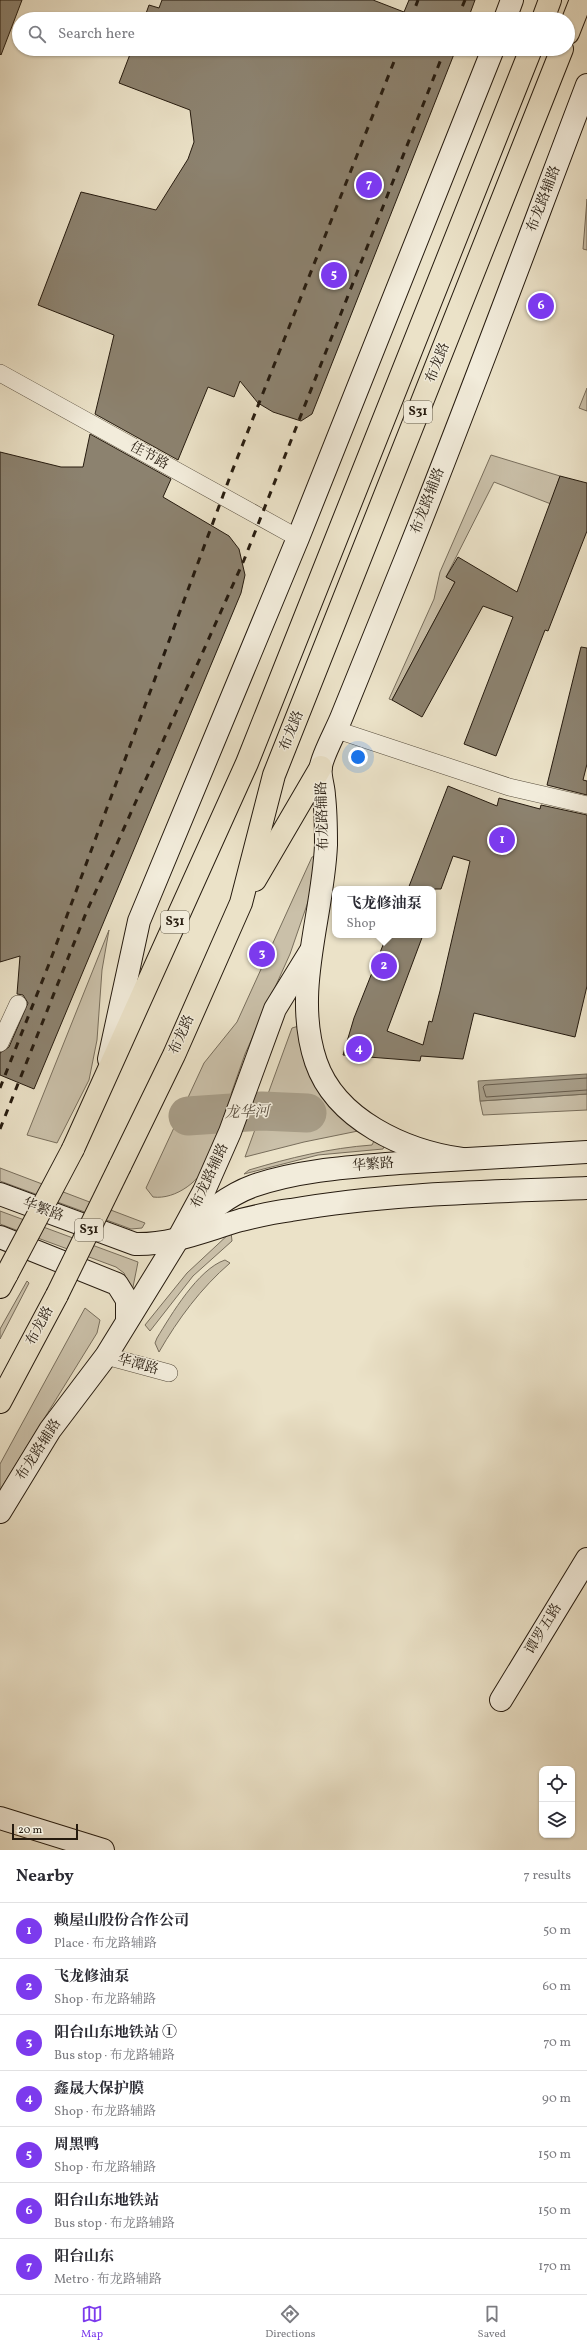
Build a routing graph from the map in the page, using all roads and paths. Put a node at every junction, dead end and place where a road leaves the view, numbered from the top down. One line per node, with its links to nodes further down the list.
1 (512, 0): 4 (main road)
2 (550, 0): 5 (main road)
3 (581, 0): 6 (main road)
4 (508, 12)
5 (546, 12)
6 (575, 15)
7 (490, 56): 12 (main road)
8 (528, 56): 20 (main road, 布龙路 / S31)
9 (559, 56): 16 (main road, 布龙路 / S31)
10 (587, 85): 13 (main road, 布龙路辅路)
11 (0, 373): 12 (street, 佳节路)
12 (298, 538): 20 (main road)
13 (337, 730): 14 (main road, 布龙路辅路); 15 (street)
14 (320, 767): 16 (main road); 17 (main road, 布龙路辅路)
15 (587, 805)
16 (241, 903): 32 (main road, 布龙路 / S31, bridge)
17 (313, 948): 22 (main road); 27 (main road, 布龙路辅路)
18 (18, 1004): 19 (street)
19 (0, 1043)
20 (104, 1081): 28 (main road, 布龙路 / S31, bridge)
21 (587, 1152): 22 (main road, 华繁路)
22 (454, 1159): 25 (main road); 27 (main road, 华繁路)
23 (587, 1188): 25 (main road, 华繁路)
24 (0, 1194): 27 (main road, 华繁路)
25 (449, 1195): 27 (main road, 华繁路)
26 (0, 1237): 29 (main road)
27 (178, 1239): 29 (main road, 布龙路辅路)
28 (4, 1281)
29 (127, 1320): 30 (main road, 布龙路辅路)
30 (106, 1356): 31 (street, 华潭路); 33 (main road, 布龙路辅路)
31 (169, 1373)
32 (0, 1402)
33 (0, 1512)
34 (587, 1559): 35 (main road, 谭罗五路)
35 (501, 1700)
36 (0, 1818): 37 (main road)
37 (103, 1850)

